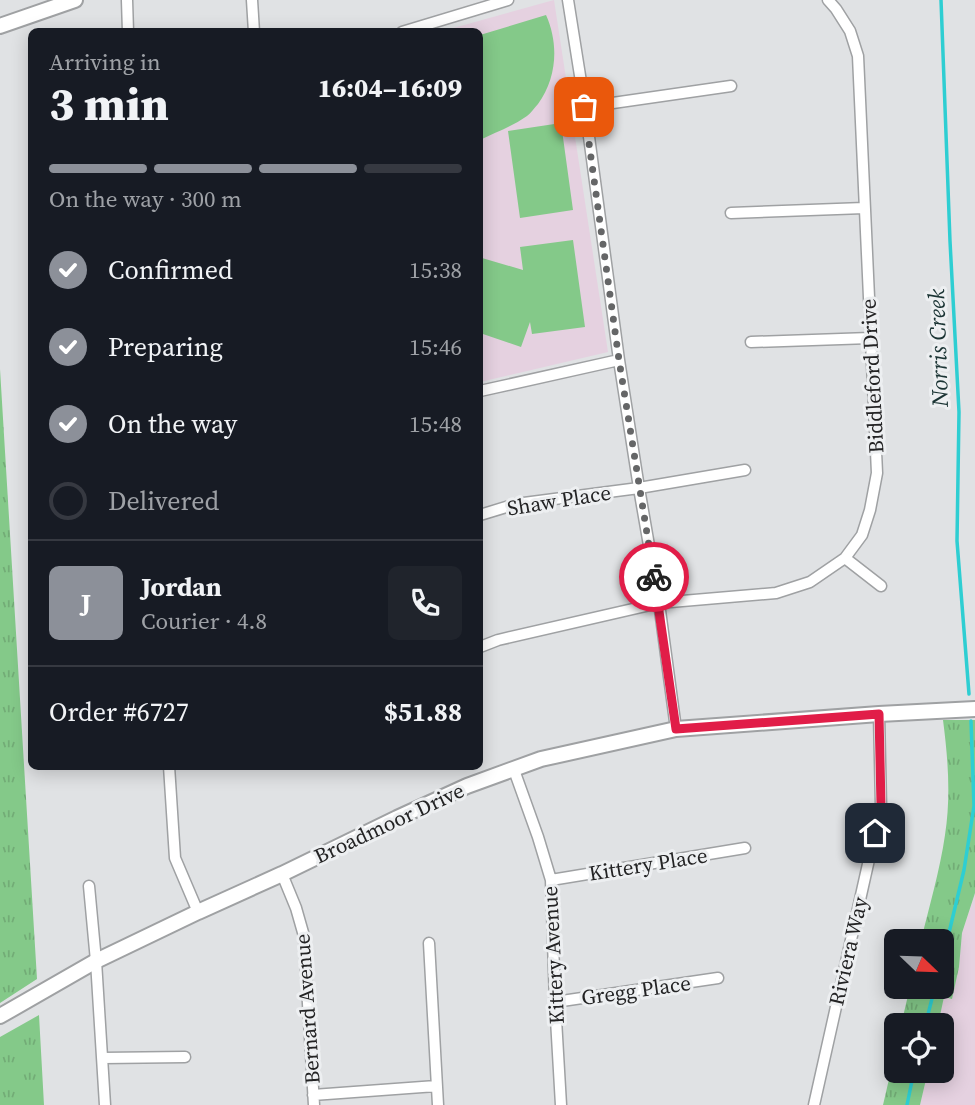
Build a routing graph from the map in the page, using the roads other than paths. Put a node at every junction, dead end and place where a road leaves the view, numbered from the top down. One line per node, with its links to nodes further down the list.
1 (75, 0): 7 (street)
2 (127, 0): 8 (street)
3 (252, 0): 9 (street)
4 (508, 0): 10 (street)
5 (568, 0): 12 (street)
6 (828, 0): 13 (street, Biddleford Drive)
7 (0, 26)
8 (128, 28)
9 (254, 28)
10 (415, 28)
11 (731, 86): 12 (street)
12 (584, 107): 17 (street)
13 (864, 208): 14 (street); 15 (street, Biddleford Drive)
14 (731, 213)
15 (870, 338): 16 (street); 22 (street, Biddleford Drive)
16 (751, 342)
17 (619, 360): 18 (street); 20 (street)
18 (483, 390)
19 (745, 470): 20 (street, Shaw Place)
20 (639, 488): 21 (street, Shaw Place); 24 (street)
21 (483, 514)
22 (845, 558): 23 (street); 24 (street, Biddleford Drive)
23 (881, 586)
24 (659, 603): 25 (street, Biddleford Drive); 28 (street)
25 (483, 646)
26 (975, 709): 27 (street, Broadmoor Drive)
27 (879, 714): 28 (street, Broadmoor Drive); 48 (street, Riviera Way)
28 (676, 729): 30 (street, Broadmoor Drive)
29 (169, 770): 35 (street)
30 (514, 770): 32 (street, Broadmoor Drive); 33 (street, Kittery Avenue)
31 (745, 848): 33 (street, Kittery Place)
32 (282, 874): 35 (street, Broadmoor Drive); 44 (street, Bernard Avenue)
33 (551, 880): 39 (street, Kittery Avenue)
34 (89, 886): 37 (street)
35 (198, 912): 37 (street, Broadmoor Drive)
36 (429, 943): 43 (street)
37 (96, 961): 40 (street, Broadmoor Drive); 42 (street)
38 (718, 978): 39 (street, Gregg Place)
39 (555, 1002): 47 (street, Kittery Avenue)
40 (0, 1016)
41 (185, 1057): 42 (street)
42 (103, 1058): 45 (street)
43 (436, 1086): 44 (street); 46 (street)
44 (314, 1100)
45 (105, 1105)
46 (438, 1105)
47 (561, 1105)
48 (814, 1105)

